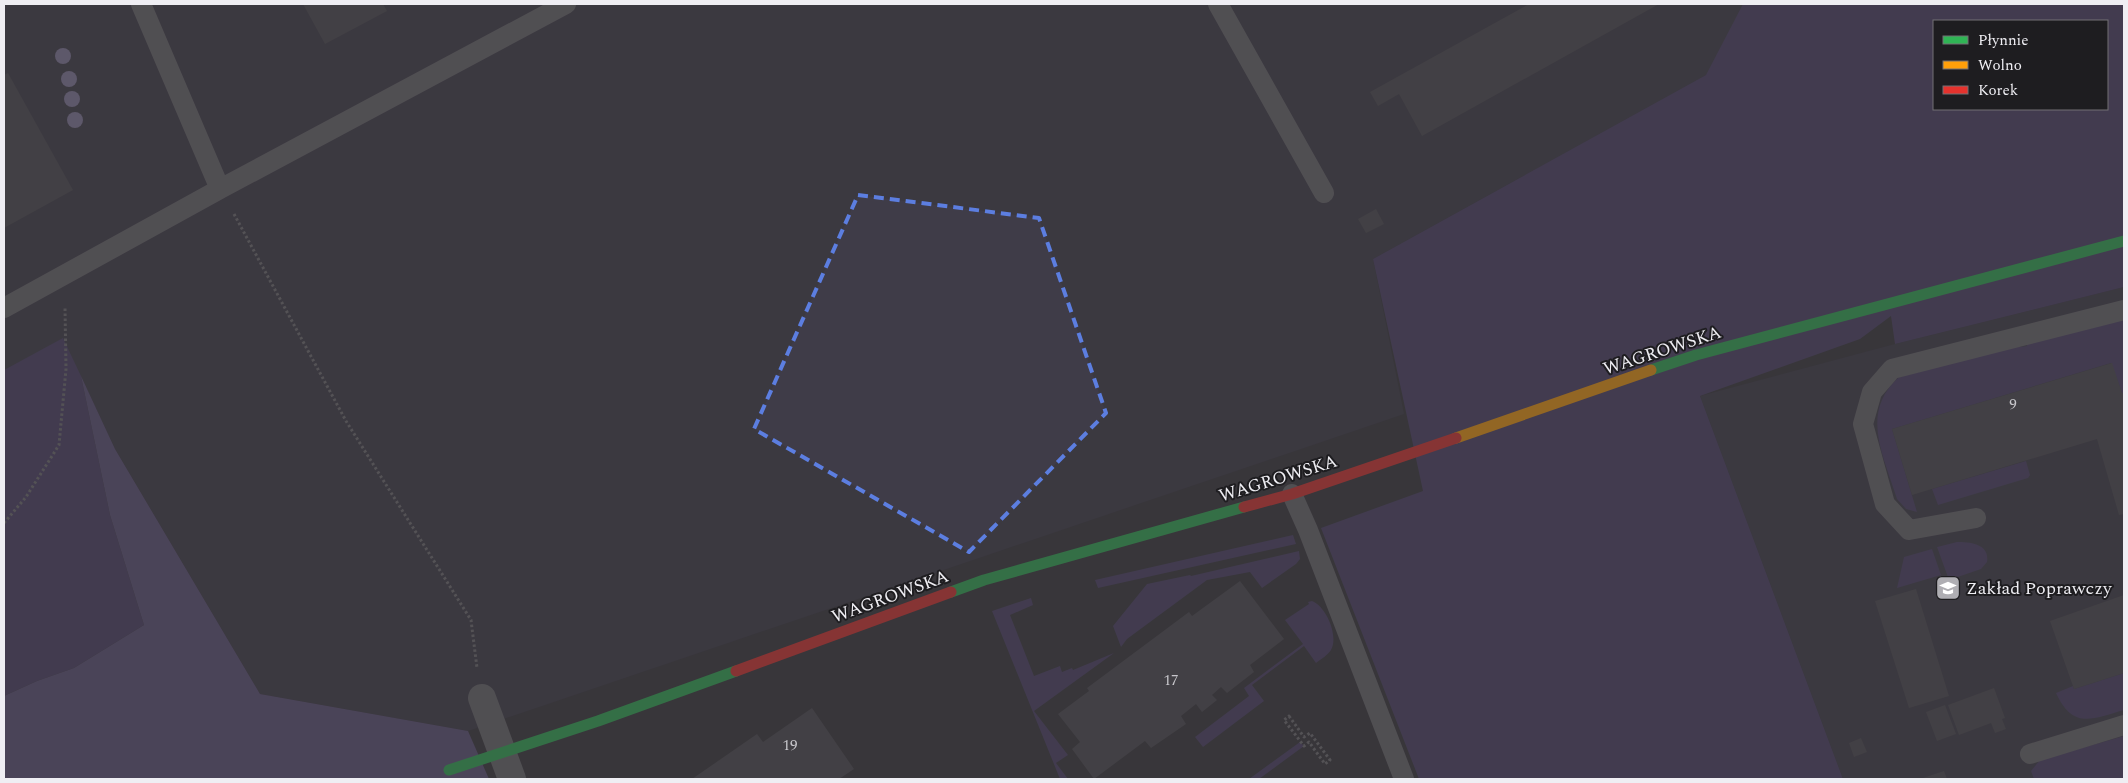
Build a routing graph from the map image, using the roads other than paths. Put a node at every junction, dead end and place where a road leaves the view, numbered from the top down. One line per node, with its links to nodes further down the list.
1 (141, 4): 4 (lane)
2 (566, 4): 4 (lane)
3 (1218, 4): 5 (lane)
4 (220, 189): 7 (lane)
5 (1324, 193)
6 (2124, 241): 9 (street, WAGROWSKA)
7 (4, 308)
8 (2124, 310): 10 (lane)
9 (1292, 494): 13 (street, WAGROWSKA); 17 (lane)
10 (1976, 518)
11 (482, 698): 13 (street)
12 (2124, 725): 14 (lane)
13 (503, 754): 15 (street, WAGROWSKA); 16 (street)
14 (2030, 754)
15 (449, 770)
16 (512, 779)
17 (1404, 779)

